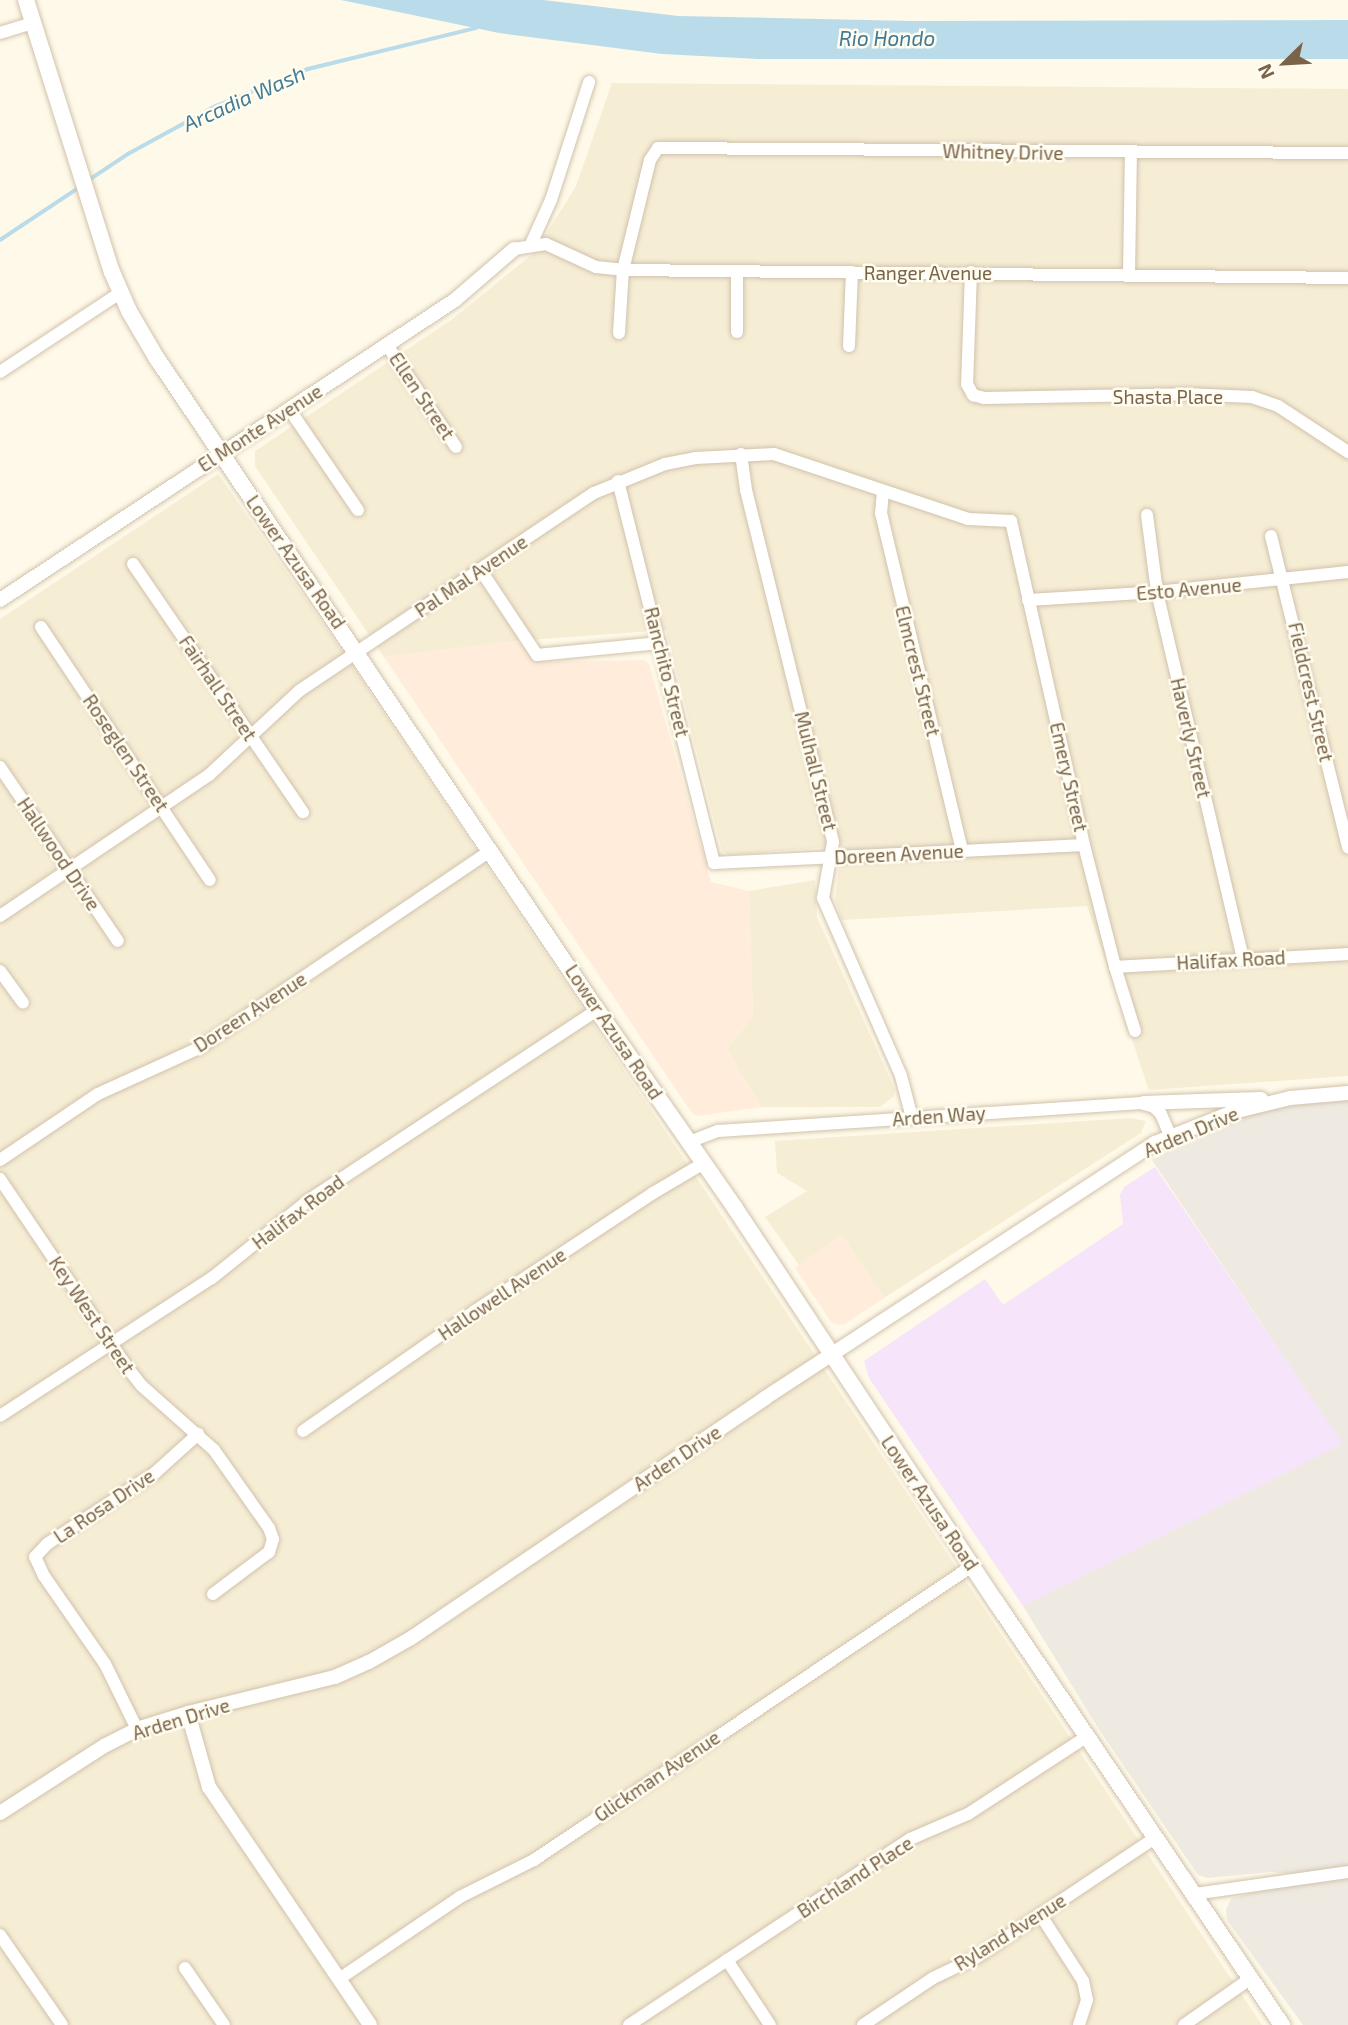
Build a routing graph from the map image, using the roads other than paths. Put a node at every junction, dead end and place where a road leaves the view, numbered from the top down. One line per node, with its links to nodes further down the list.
1 (26, 0): 2 (main road, Lower Azusa Road)
2 (33, 23): 3 (street); 15 (main road, Lower Azusa Road)
3 (0, 33)
4 (589, 82): 7 (street)
5 (1348, 153): 6 (street, Whitney Drive)
6 (1131, 154): 9 (street, Whitney Drive); 13 (street)
7 (531, 244): 8 (street); 9 (street, Ranger Avenue)
8 (514, 249): 18 (street, El Monte Avenue)
9 (623, 270): 10 (street, Ranger Avenue); 17 (street)
10 (737, 271): 11 (street, Ranger Avenue); 16 (street)
11 (852, 272): 12 (street, Ranger Avenue); 19 (street)
12 (971, 272): 13 (street, Ranger Avenue); 23 (street, Shasta Place)
13 (1129, 275): 14 (street, Ranger Avenue)
14 (1348, 278)
15 (120, 293): 20 (street); 24 (main road, Lower Azusa Road)
16 (737, 332)
17 (619, 333)
18 (387, 345): 21 (street, El Monte Avenue); 22 (street, Ellen Street)
19 (849, 346)
20 (0, 372)
21 (290, 410): 24 (street, El Monte Avenue); 28 (street)
22 (456, 447)
23 (1348, 452)
24 (222, 453): 37 (street, El Monte Avenue); 41 (main road, Lower Azusa Road)
25 (741, 454): 26 (street, Pal Mal Avenue); 27 (street, Pal Mal Avenue); 50 (street, Mulhall Street)
26 (618, 481): 33 (street, Pal Mal Avenue); 40 (street, Ranchito Street)
27 (883, 491): 30 (street, Pal Mal Avenue); 49 (street, Elmcrest Street)
28 (358, 510)
29 (1147, 515): 36 (street, Haverly Street)
30 (1011, 521): 38 (street, Emery Street)
31 (1271, 536): 35 (street, Fieldcrest Street)
32 (134, 564): 42 (street, Fairhall Street)
33 (480, 569): 40 (street); 41 (street, Pal Mal Avenue)
34 (1348, 572): 35 (street, Esto Avenue)
35 (1284, 581): 36 (street, Esto Avenue); 47 (street, Fieldcrest Street)
36 (1157, 593): 38 (street, Esto Avenue); 57 (street, Haverly Street)
37 (0, 600)
38 (1028, 600): 46 (street, Emery Street)
39 (41, 627): 44 (street, Roseglen Street)
40 (659, 642): 51 (street, Ranchito Street)
41 (358, 651): 42 (street, Pal Mal Avenue); 48 (main road, Lower Azusa Road)
42 (250, 736): 44 (street, Pal Mal Avenue); 45 (street, Fairhall Street)
43 (0, 767): 52 (street, Hallwood Drive)
44 (163, 808): 52 (street, Pal Mal Avenue); 53 (street, Roseglen Street)
45 (303, 812)
46 (1084, 845): 49 (street, Doreen Avenue); 58 (street, Emery Street)
47 (1348, 848)
48 (491, 850): 61 (main road, Lower Azusa Road); 69 (street, Doreen Avenue)
49 (962, 850): 50 (street, Doreen Avenue)
50 (829, 858): 51 (street, Doreen Avenue); 66 (street, Mulhall Street)
51 (714, 863)
52 (68, 870): 54 (street, Pal Mal Avenue); 55 (street, Hallwood Drive)
53 (210, 880)
54 (0, 916)
55 (118, 941)
56 (1348, 954): 57 (street, Halifax Road)
57 (1242, 960): 58 (street, Halifax Road)
58 (1115, 967): 62 (street, Emery Street)
59 (0, 971): 60 (street)
60 (23, 1003)
61 (597, 1010): 68 (main road, Lower Azusa Road); 72 (street, Halifax Road)
62 (1135, 1031)
63 (1348, 1093): 64 (street, Arden Drive)
64 (1290, 1098): 65 (street); 67 (street, Arden Drive)
65 (1144, 1104): 66 (street, Arden Way); 67 (street)
66 (912, 1118): 68 (street, Arden Way)
67 (1171, 1138): 73 (street, Arden Drive)
68 (689, 1142): 70 (main road, Lower Azusa Road)
69 (0, 1160)
70 (704, 1163): 73 (main road, Lower Azusa Road); 75 (street, Hallowell Avenue)
71 (0, 1179): 72 (street, Key West Street)
72 (111, 1345): 74 (street, Halifax Road); 76 (street, Key West Street)
73 (833, 1356): 77 (main road, Lower Azusa Road); 79 (street, Arden Drive)
74 (0, 1416)
75 (303, 1431)
76 (198, 1434): 78 (street, Key West Street); 80 (street, La Rosa Drive)
77 (972, 1566): 81 (main road, Lower Azusa Road); 91 (street, Glickman Avenue)
78 (213, 1594)
79 (188, 1713): 80 (street, Arden Drive); 91 (street)
80 (137, 1729): 82 (street, Arden Drive)
81 (1086, 1737): 83 (main road, Lower Azusa Road); 88 (street, Birchland Place)
82 (0, 1813)
83 (1156, 1838): 85 (main road, Lower Azusa Road); 86 (street, Ryland Avenue)
84 (1348, 1872): 85 (street)
85 (1194, 1894): 90 (main road, Lower Azusa Road)
86 (1040, 1914): 97 (street, Ryland Avenue); 98 (street)
87 (0, 1936): 92 (street)
88 (727, 1960): 95 (street, Birchland Place); 96 (street)
89 (186, 1968): 93 (street)
90 (1251, 1978): 99 (street); 100 (main road, Lower Azusa Road)
91 (339, 1979): 94 (street)
92 (62, 2025)
93 (224, 2025)
94 (370, 2025)
95 (629, 2025)
96 (771, 2025)
97 (863, 2025)
98 (1079, 2025)
99 (1184, 2025)
100 (1282, 2025)

